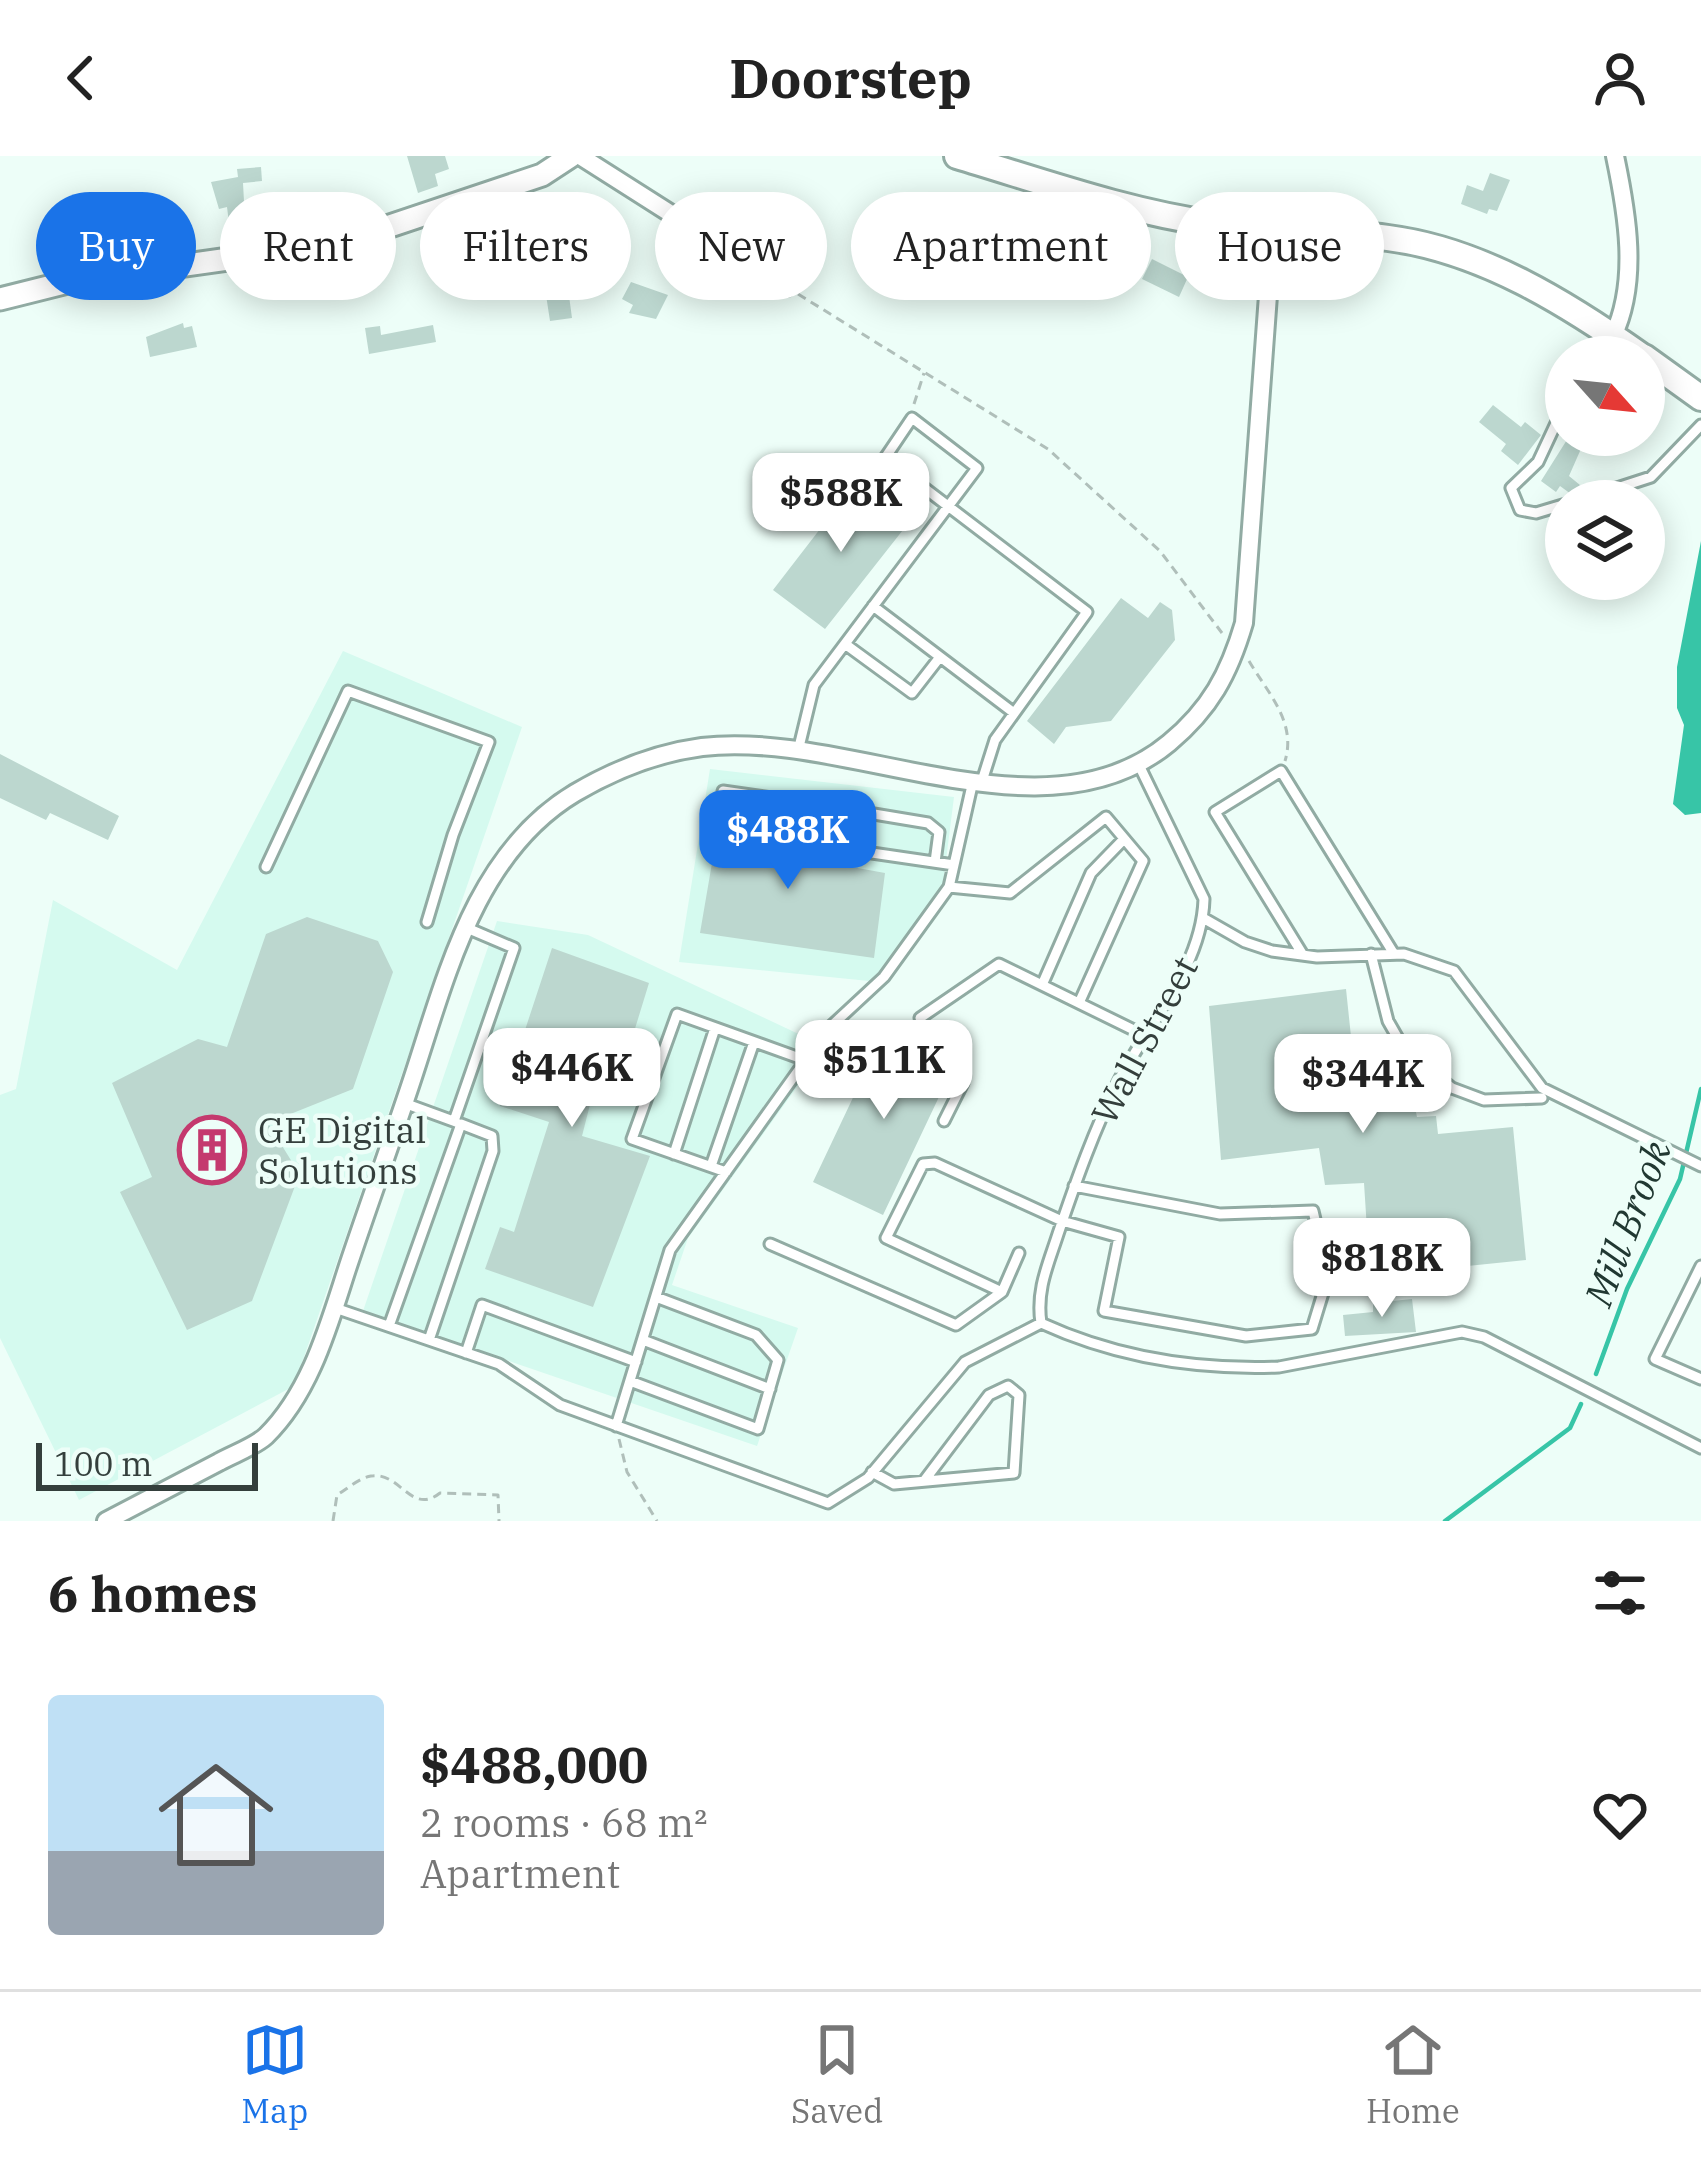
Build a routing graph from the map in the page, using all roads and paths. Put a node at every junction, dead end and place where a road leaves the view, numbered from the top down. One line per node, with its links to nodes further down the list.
1 (576, 156): 4 (street); 7 (street)
2 (957, 156): 5 (main road)
3 (1615, 156): 10 (street)
4 (655, 205)
5 (1175, 216)
6 (1384, 241): 10 (main road)
7 (0, 299)
8 (809, 300): 13 (path)
9 (1268, 300): 24 (street)
10 (1608, 333): 11 (lane); 12 (main road)
11 (1606, 336)
12 (1612, 336)
13 (924, 371): 16 (path); 24 (path)
14 (1665, 372): 15 (main road)
15 (1701, 398)
16 (912, 418): 20 (lane); 20 (lane)
17 (1701, 425): 19 (lane)
18 (1545, 447): 21 (lane)
19 (1642, 480)
20 (949, 506): 22 (lane); 26 (lane)
21 (1545, 511)
22 (873, 606): 23 (lane); 25 (lane)
23 (844, 644): 25 (lane); 27 (lane)
24 (1237, 649): 28 (street); 29 (path)
25 (940, 657): 26 (lane)
26 (1014, 713): 30 (lane)
27 (798, 751): 30 (street); 40 (street)
28 (1138, 763): 30 (street); 38 (lane, Wall Street)
29 (1281, 771): 42 (lane); 43 (lane)
30 (978, 781): 35 (lane)
31 (723, 791): 32 (lane)
32 (814, 804): 34 (lane); 34 (lane)
33 (1124, 839): 37 (lane); 44 (lane); 45 (lane)
34 (935, 862): 35 (lane)
35 (954, 865): 37 (lane)
36 (266, 867): 39 (lane)
37 (950, 887): 50 (lane)
38 (1203, 918): 43 (lane); 48 (lane, Wall Street)
39 (427, 922)
40 (467, 928): 53 (street); 55 (lane)
41 (1371, 954): 42 (lane); 43 (lane); 52 (lane)
42 (1394, 954): 58 (lane)
43 (1303, 955)
44 (1042, 985): 45 (lane); 46 (lane)
45 (1079, 1003): 48 (lane)
46 (920, 1018)
47 (715, 1028): 49 (lane); 56 (lane); 56 (lane)
48 (1146, 1036): 60 (lane, Wall Street)
49 (754, 1042): 50 (lane); 57 (lane)
50 (806, 1060): 59 (lane)
51 (963, 1083): 54 (lane)
52 (1542, 1098)
53 (404, 1103): 55 (lane); 69 (street)
54 (944, 1121)
55 (457, 1123): 71 (lane); 72 (lane)
56 (674, 1154): 57 (lane)
57 (711, 1166): 59 (lane)
58 (1701, 1166)
59 (726, 1172): 68 (lane)
60 (1074, 1186): 61 (lane, Wall Street); 64 (lane)
61 (1062, 1221): 66 (lane); 67 (lane); 70 (lane, Wall Street)
62 (770, 1244): 66 (lane)
63 (1019, 1253): 66 (lane)
64 (1323, 1253)
65 (1701, 1266): 76 (lane)
66 (1002, 1292)
67 (1323, 1293)
68 (656, 1298): 73 (lane); 78 (lane)
69 (334, 1308): 71 (lane); 83 (street)
70 (1041, 1323): 80 (lane); 81 (lane)
71 (389, 1327): 72 (lane)
72 (429, 1340): 74 (lane)
73 (643, 1340): 75 (lane); 78 (lane)
74 (466, 1353): 75 (lane); 79 (lane)
75 (636, 1362): 77 (lane)
76 (1701, 1379)
77 (630, 1381): 78 (lane); 79 (lane)
78 (770, 1389)
79 (616, 1426): 81 (lane); 86 (path)
80 (1701, 1448)
81 (872, 1472): 82 (lane)
82 (924, 1481): 82 (lane)
83 (106, 1521)
84 (333, 1521): 85 (path)
85 (499, 1521)
86 (657, 1521)

